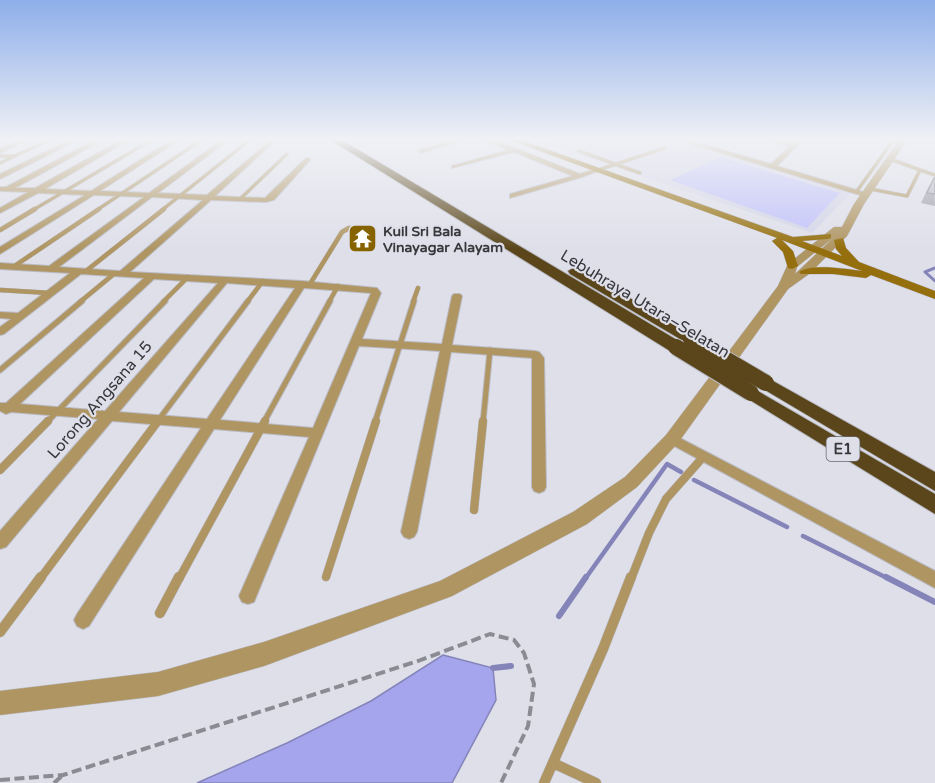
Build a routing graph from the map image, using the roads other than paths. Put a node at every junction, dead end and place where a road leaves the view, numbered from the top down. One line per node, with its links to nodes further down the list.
1 (32, 176): 19 (street)
2 (63, 176): 20 (street)
3 (92, 176): 22 (lane)
4 (120, 176): 23 (street)
5 (149, 176): 24 (lane)
6 (179, 176): 25 (street)
7 (205, 176): 27 (lane)
8 (235, 176): 28 (street)
9 (265, 176): 29 (lane)
10 (292, 176): 29 (street)
11 (396, 176): 63 (highway, Lebuhraya Utara–Selatan / E1)
12 (407, 176): 63 (highway, Lebuhraya Utara–Selatan / E1)
13 (580, 176): 26 (street)
14 (608, 176): 35 (main road)
15 (805, 176): 21 (street)
16 (875, 176): 21 (lane)
17 (877, 176): 21 (street)
18 (917, 176): 21 (lane)
19 (2, 191): 20 (street)
20 (35, 191): 22 (street); 30 (street)
21 (864, 191): 31 (street)
22 (64, 192): 23 (street); 33 (lane)
23 (92, 193): 24 (street); 37 (street)
24 (121, 194): 25 (street); 41 (lane)
25 (152, 196): 27 (street); 42 (street)
26 (513, 196)
27 (178, 197): 28 (street); 43 (lane)
28 (209, 198): 29 (street); 45 (street)
29 (240, 199)
30 (0, 211)
31 (846, 225): 34 (street); 36 (street)
32 (372, 229): 51 (lane)
33 (0, 230)
34 (826, 236): 35 (main road); 38 (street)
35 (779, 239): 38 (main road); 40 (main road)
36 (838, 240): 38 (street); 46 (main road)
37 (0, 251)
38 (816, 253): 40 (street); 44 (street); 46 (main road)
39 (0, 266): 41 (street)
40 (792, 266): 53 (street)
41 (13, 267): 42 (street)
42 (51, 269): 43 (street)
43 (82, 271): 45 (street); 56 (street)
44 (805, 272): 46 (main road); 53 (street)
45 (119, 273): 47 (street); 67 (lane)
46 (869, 273): 58 (main road)
47 (153, 275): 48 (street); 69 (street)
48 (188, 277): 49 (street); 70 (lane)
49 (226, 279): 50 (street); 71 (street, Lorong Angsana 15)
50 (262, 281): 51 (street); 72 (lane)
51 (306, 284): 52 (street); 73 (street)
52 (338, 286): 62 (street); 74 (lane)
53 (784, 287): 76 (street)
54 (418, 288): 64 (lane)
55 (0, 290): 56 (lane)
56 (50, 293): 60 (street)
57 (456, 296): 65 (street)
58 (935, 297)
59 (0, 315): 60 (street)
60 (20, 316): 61 (street)
61 (0, 332)
62 (356, 342): 64 (street); 75 (street)
63 (684, 343): 68 (highway, Lebuhraya Utara–Selatan / E1, bridge)
64 (400, 345): 65 (street); 85 (lane)
65 (446, 347): 66 (street); 83 (street)
66 (490, 350): 80 (street); 82 (lane)
67 (0, 370)
68 (758, 388): 79 (highway, Lebuhraya Utara–Selatan / E1); 81 (highway, Lebuhraya Utara–Selatan / E1)
69 (3, 410): 70 (street)
70 (56, 412): 71 (street); 78 (lane)
71 (108, 416): 72 (street); 84 (street, Lorong Angsana 15)
72 (159, 420): 73 (street); 90 (lane)
73 (209, 424): 74 (street); 89 (street)
74 (260, 428): 75 (street); 88 (lane)
75 (318, 433): 87 (street)
76 (672, 439): 77 (street); 91 (street)
77 (705, 455): 86 (street); 92 (lane)
78 (0, 470)
79 (935, 482)
80 (538, 488)
81 (935, 505)
82 (474, 510)
83 (409, 532)
84 (0, 542)
85 (326, 577)
86 (935, 580)
87 (248, 596)
88 (160, 613)
89 (83, 620)
90 (0, 632)
91 (0, 703)
92 (553, 763): 93 (lane); 94 (lane)
93 (544, 783)
94 (596, 783)

